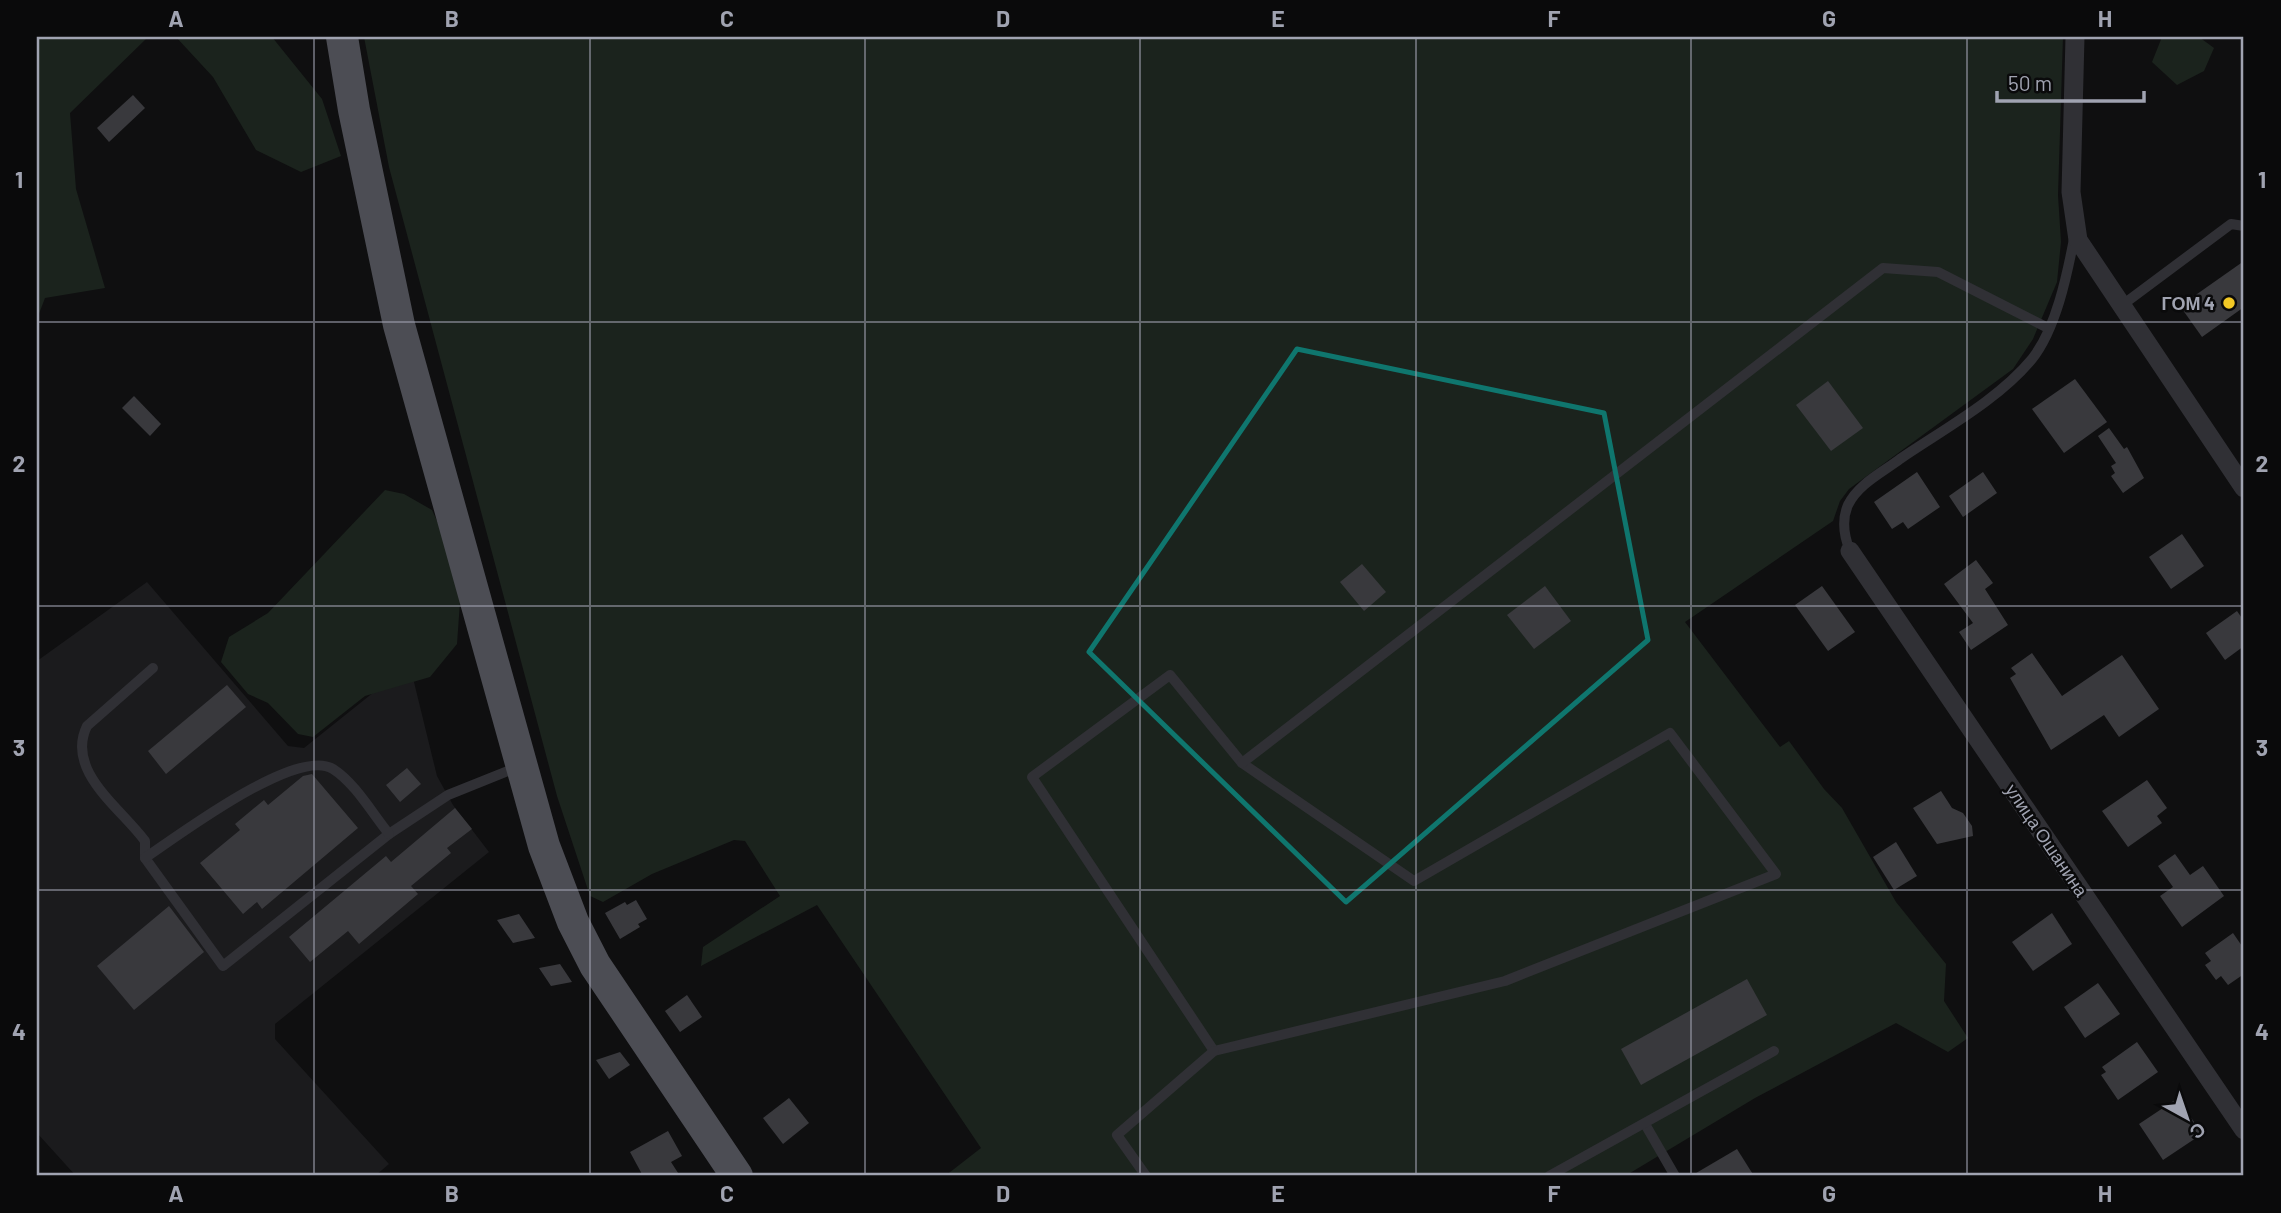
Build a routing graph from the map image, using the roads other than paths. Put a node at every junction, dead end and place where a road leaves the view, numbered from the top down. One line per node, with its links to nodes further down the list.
1 (342, 37): 11 (main road)
2 (2075, 37): 4 (street)
3 (2244, 226): 5 (lane)
4 (2076, 232): 5 (street); 6 (lane)
5 (2121, 306): 7 (street)
6 (2048, 328): 8 (lane); 10 (lane)
7 (2244, 488)
8 (1850, 551): 17 (street, улица Ошанина)
9 (153, 668): 13 (lane)
10 (1242, 763): 14 (lane); 14 (lane)
11 (522, 766): 12 (lane); 18 (main road)
12 (389, 834): 13 (lane); 13 (lane)
13 (145, 858)
14 (1214, 1051): 19 (lane)
15 (1774, 1051): 16 (lane)
16 (1645, 1124): 20 (lane); 21 (lane)
17 (2244, 1130)
18 (737, 1176)
19 (1146, 1176)
20 (1549, 1176)
21 (1675, 1176)

